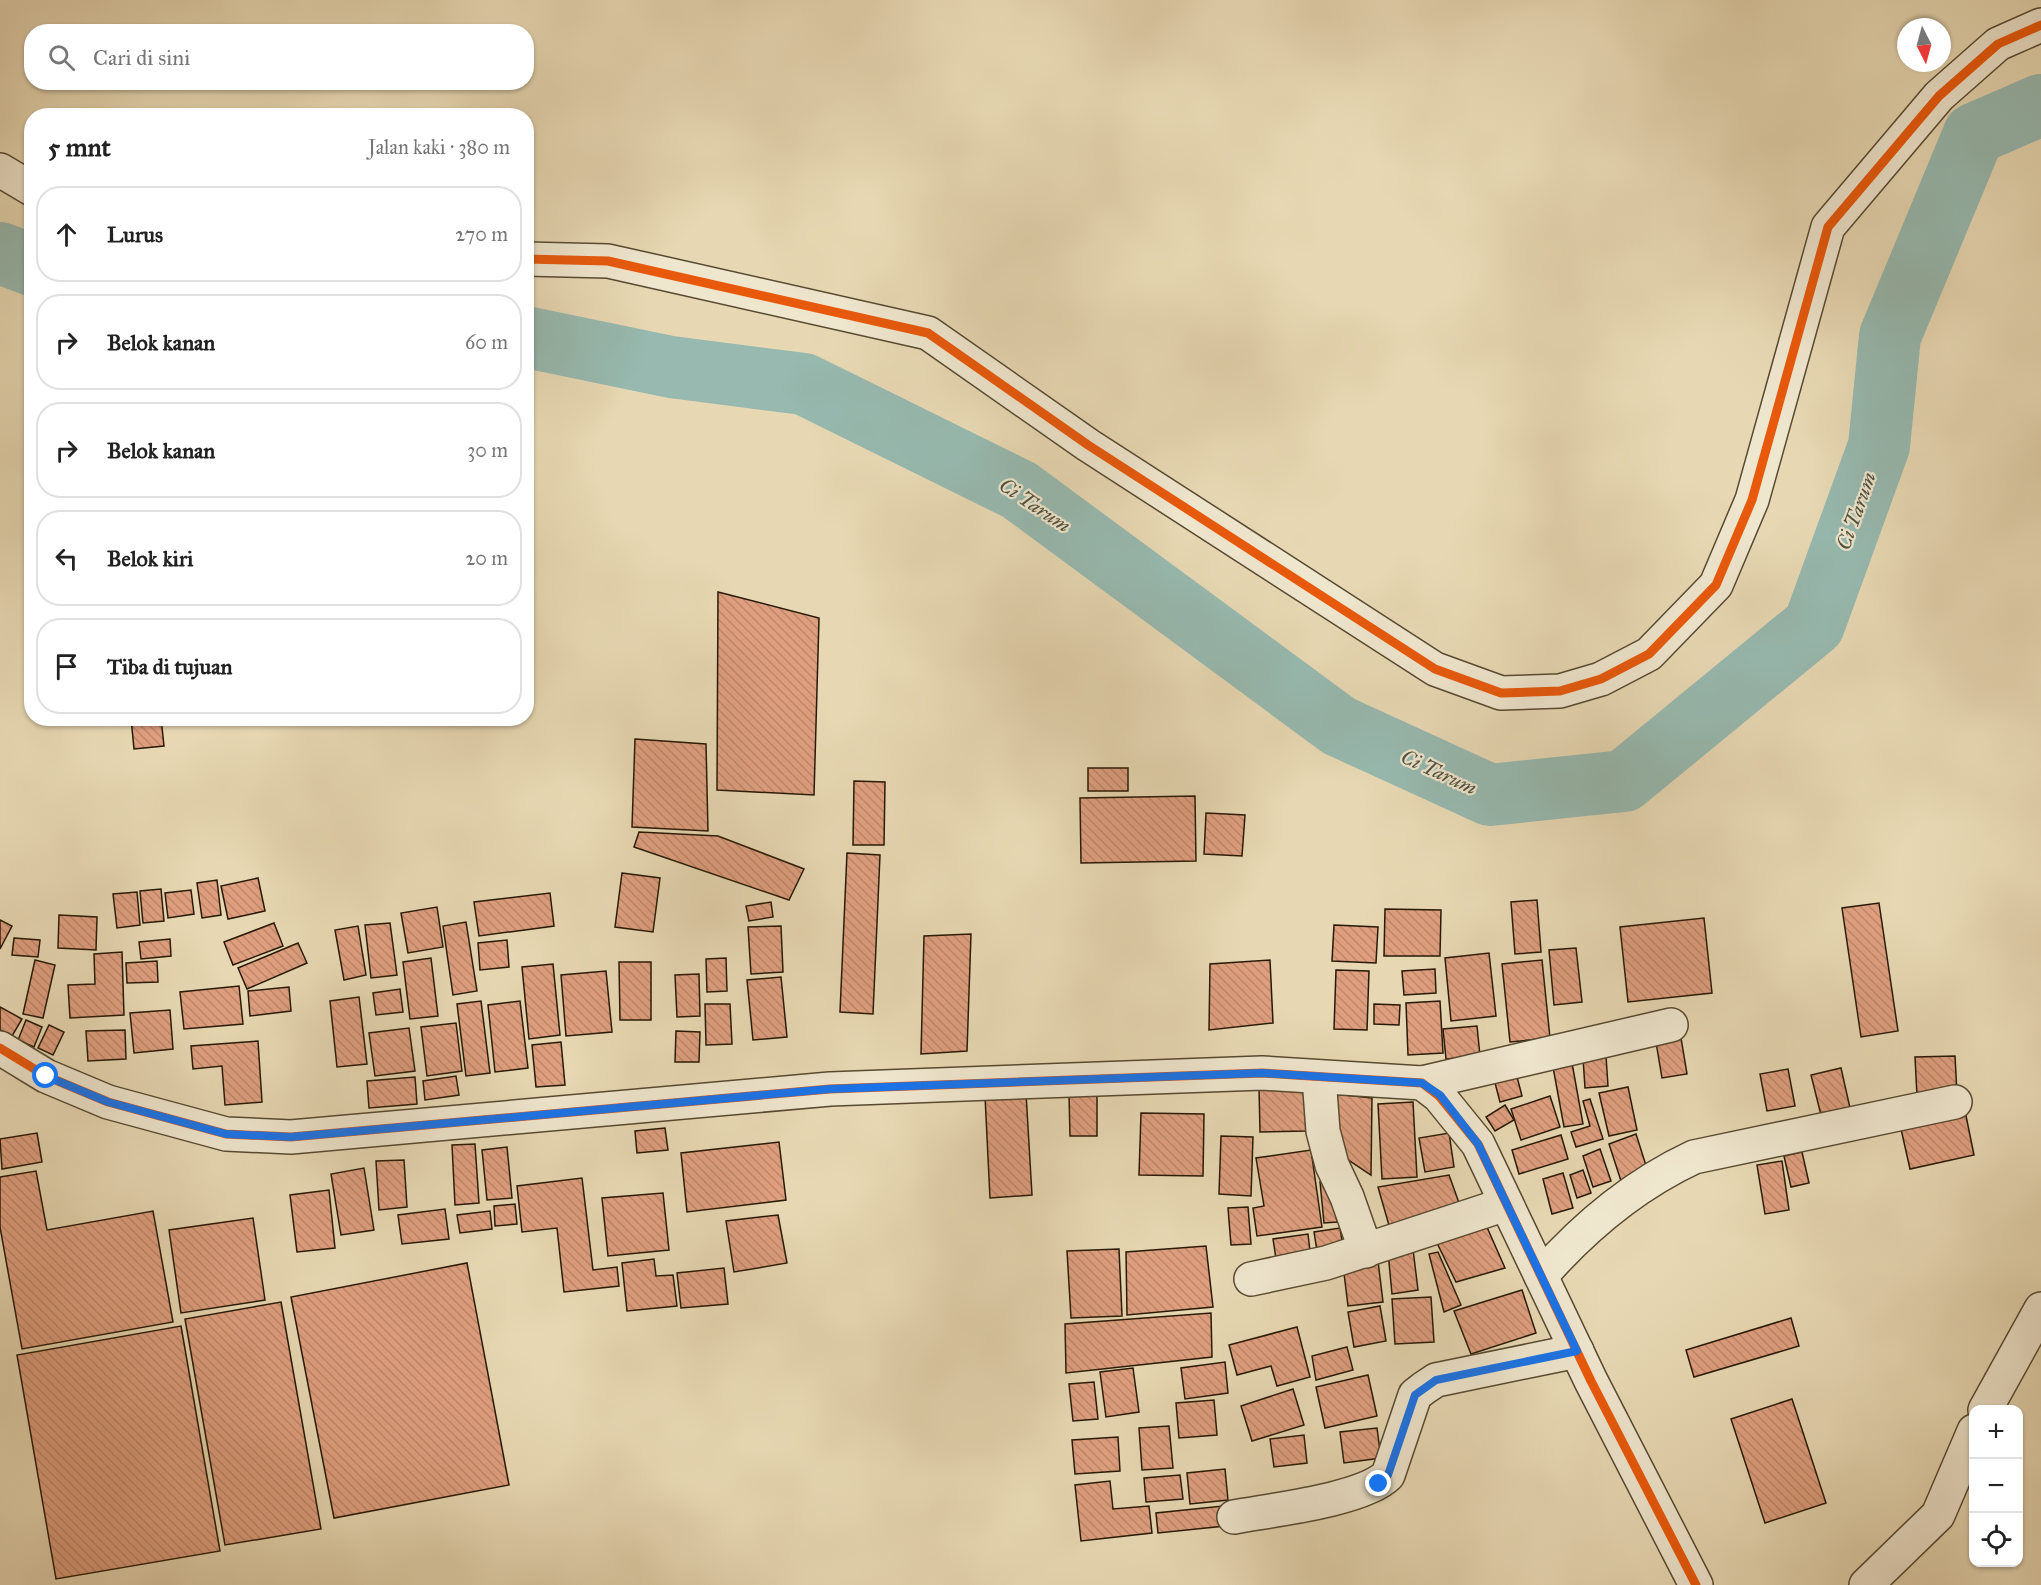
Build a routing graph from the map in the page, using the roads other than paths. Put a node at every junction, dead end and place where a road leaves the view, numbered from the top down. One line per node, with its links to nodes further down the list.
1 (2041, 25): 4 (street)
2 (0, 170): 3 (street)
3 (24, 184)
4 (534, 259)
5 (1671, 1025): 8 (street)
6 (0, 1048): 7 (street)
7 (1320, 1077): 8 (street); 11 (street)
8 (1422, 1083): 10 (street)
9 (1955, 1102): 12 (street)
10 (1506, 1204): 11 (street); 12 (street)
11 (1366, 1251): 13 (street)
12 (1541, 1276): 15 (street)
13 (1251, 1279)
14 (2041, 1309): 16 (street)
15 (1577, 1351): 18 (street); 19 (street)
16 (1988, 1405)
17 (1969, 1443): 20 (street)
18 (1234, 1517)
19 (1696, 1585)
20 (1866, 1585)

